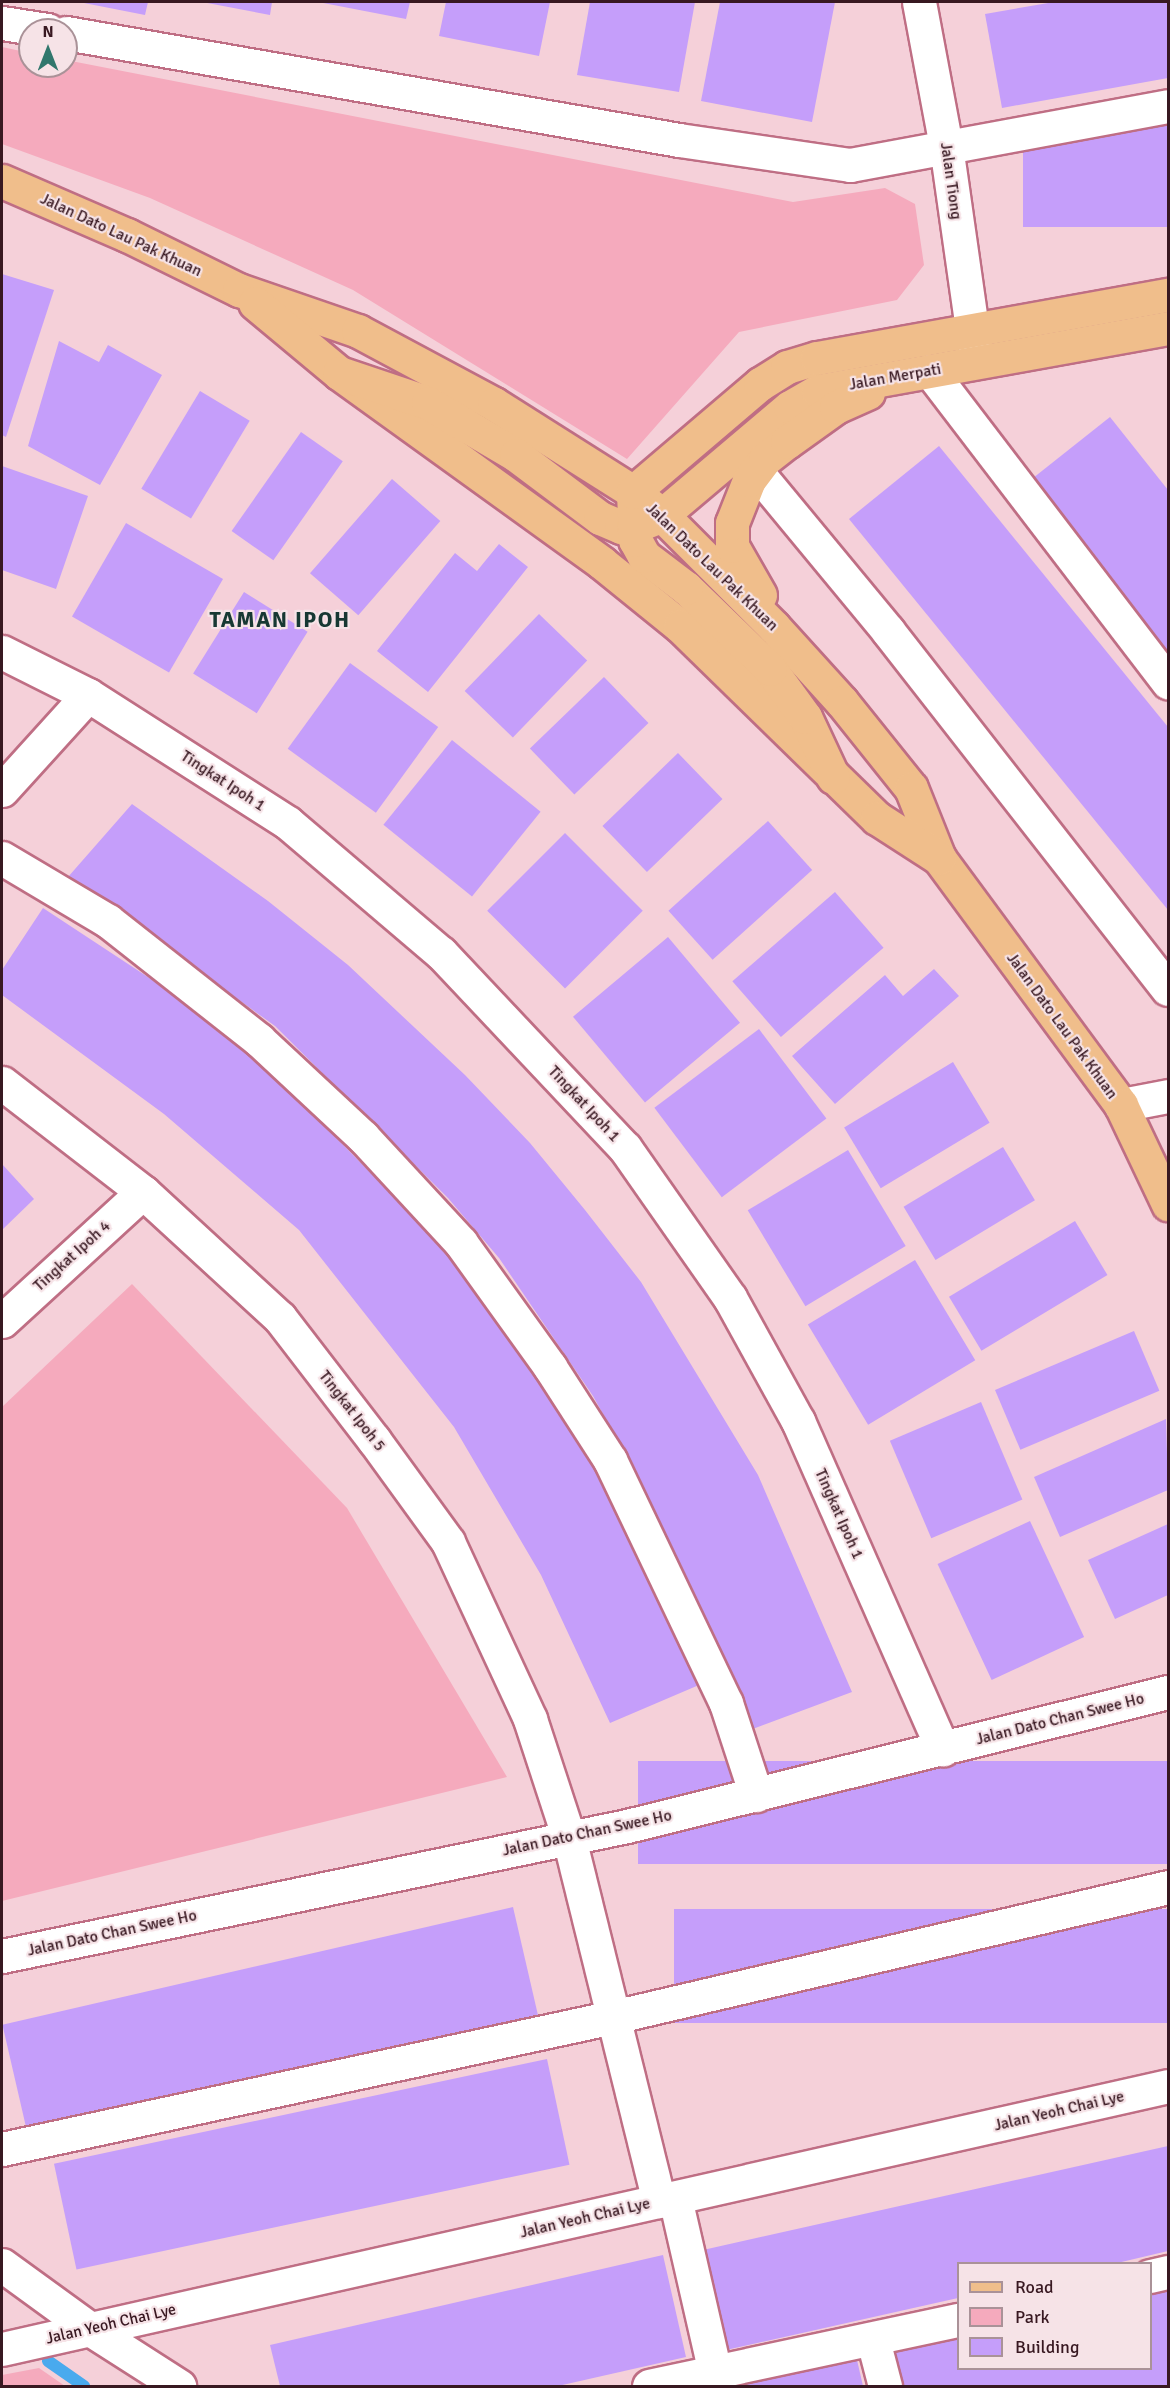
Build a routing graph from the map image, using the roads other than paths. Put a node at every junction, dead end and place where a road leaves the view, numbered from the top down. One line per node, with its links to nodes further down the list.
1 (919, 2): 6 (street, Jalan Tiong)
2 (2, 23): 3 (street)
3 (18, 25)
4 (78, 35): 6 (street)
5 (1168, 106): 6 (street)
6 (946, 146): 11 (street, Jalan Tiong)
7 (2, 181): 8 (main road, Jalan Dato Lau Pak Khuan)
8 (239, 290): 13 (main road, Jalan Dato Lau Pak Khuan); 16 (main road, Jalan Dato Lau Pak Khuan)
9 (1168, 295): 11 (main road, Jalan Merpati)
10 (1168, 328): 12 (main road, Jalan Merpati)
11 (971, 330): 12 (street, Jalan Tiong); 16 (main road, Jalan Merpati)
12 (977, 362): 14 (main road, Jalan Merpati)
13 (339, 373): 17 (main road); 22 (main road, Jalan Dato Lau Pak Khuan)
14 (920, 373): 15 (main road); 17 (main road, Jalan Merpati); 20 (street)
15 (755, 470): 18 (main road); 26 (street)
16 (633, 492): 17 (main road, Jalan Dato Lau Pak Khuan)
17 (647, 521): 18 (main road, Jalan Dato Lau Pak Khuan); 22 (main road)
18 (774, 627): 25 (main road, Jalan Dato Lau Pak Khuan)
19 (2, 651): 21 (street, Tingkat Ipoh 1)
20 (1168, 682)
21 (88, 695): 23 (street); 34 (street, Tingkat Ipoh 1)
22 (833, 777): 25 (main road, Jalan Dato Lau Pak Khuan)
23 (2, 790)
24 (2, 858): 35 (street)
25 (939, 858): 29 (main road, Jalan Dato Lau Pak Khuan)
26 (1168, 989)
27 (2, 1083): 30 (street, Tingkat Ipoh 5)
28 (1168, 1096): 29 (street)
29 (1121, 1105): 31 (main road, Jalan Dato Lau Pak Khuan)
30 (143, 1192): 32 (street, Tingkat Ipoh 4); 36 (street, Tingkat Ipoh 5)
31 (1168, 1204)
32 (2, 1321)
33 (1168, 1692): 34 (street, Jalan Dato Chan Swee Ho)
34 (943, 1749): 35 (street, Jalan Dato Chan Swee Ho)
35 (756, 1795): 36 (street, Jalan Dato Chan Swee Ho)
36 (569, 1838): 38 (street, Jalan Dato Chan Swee Ho); 39 (street, Tingkat Ipoh 5)
37 (1168, 1887): 39 (street)
38 (2, 1956)
39 (613, 2017): 41 (street); 42 (street, Tingkat Ipoh 5)
40 (1168, 2086): 42 (street, Jalan Yeoh Chai Lye)
41 (2, 2149)
42 (667, 2199): 47 (street, Jalan Yeoh Chai Lye); 50 (street, Tingkat Ipoh 5)
43 (2, 2265): 47 (street)
44 (1168, 2272): 45 (street)
45 (1152, 2276)
46 (957, 2320): 48 (street)
47 (90, 2329): 49 (street, Jalan Yeoh Chai Lye); 51 (street)
48 (873, 2340): 50 (street); 53 (street)
49 (2, 2349)
50 (716, 2373): 52 (street)
51 (179, 2386)
52 (649, 2386)
53 (885, 2386)

